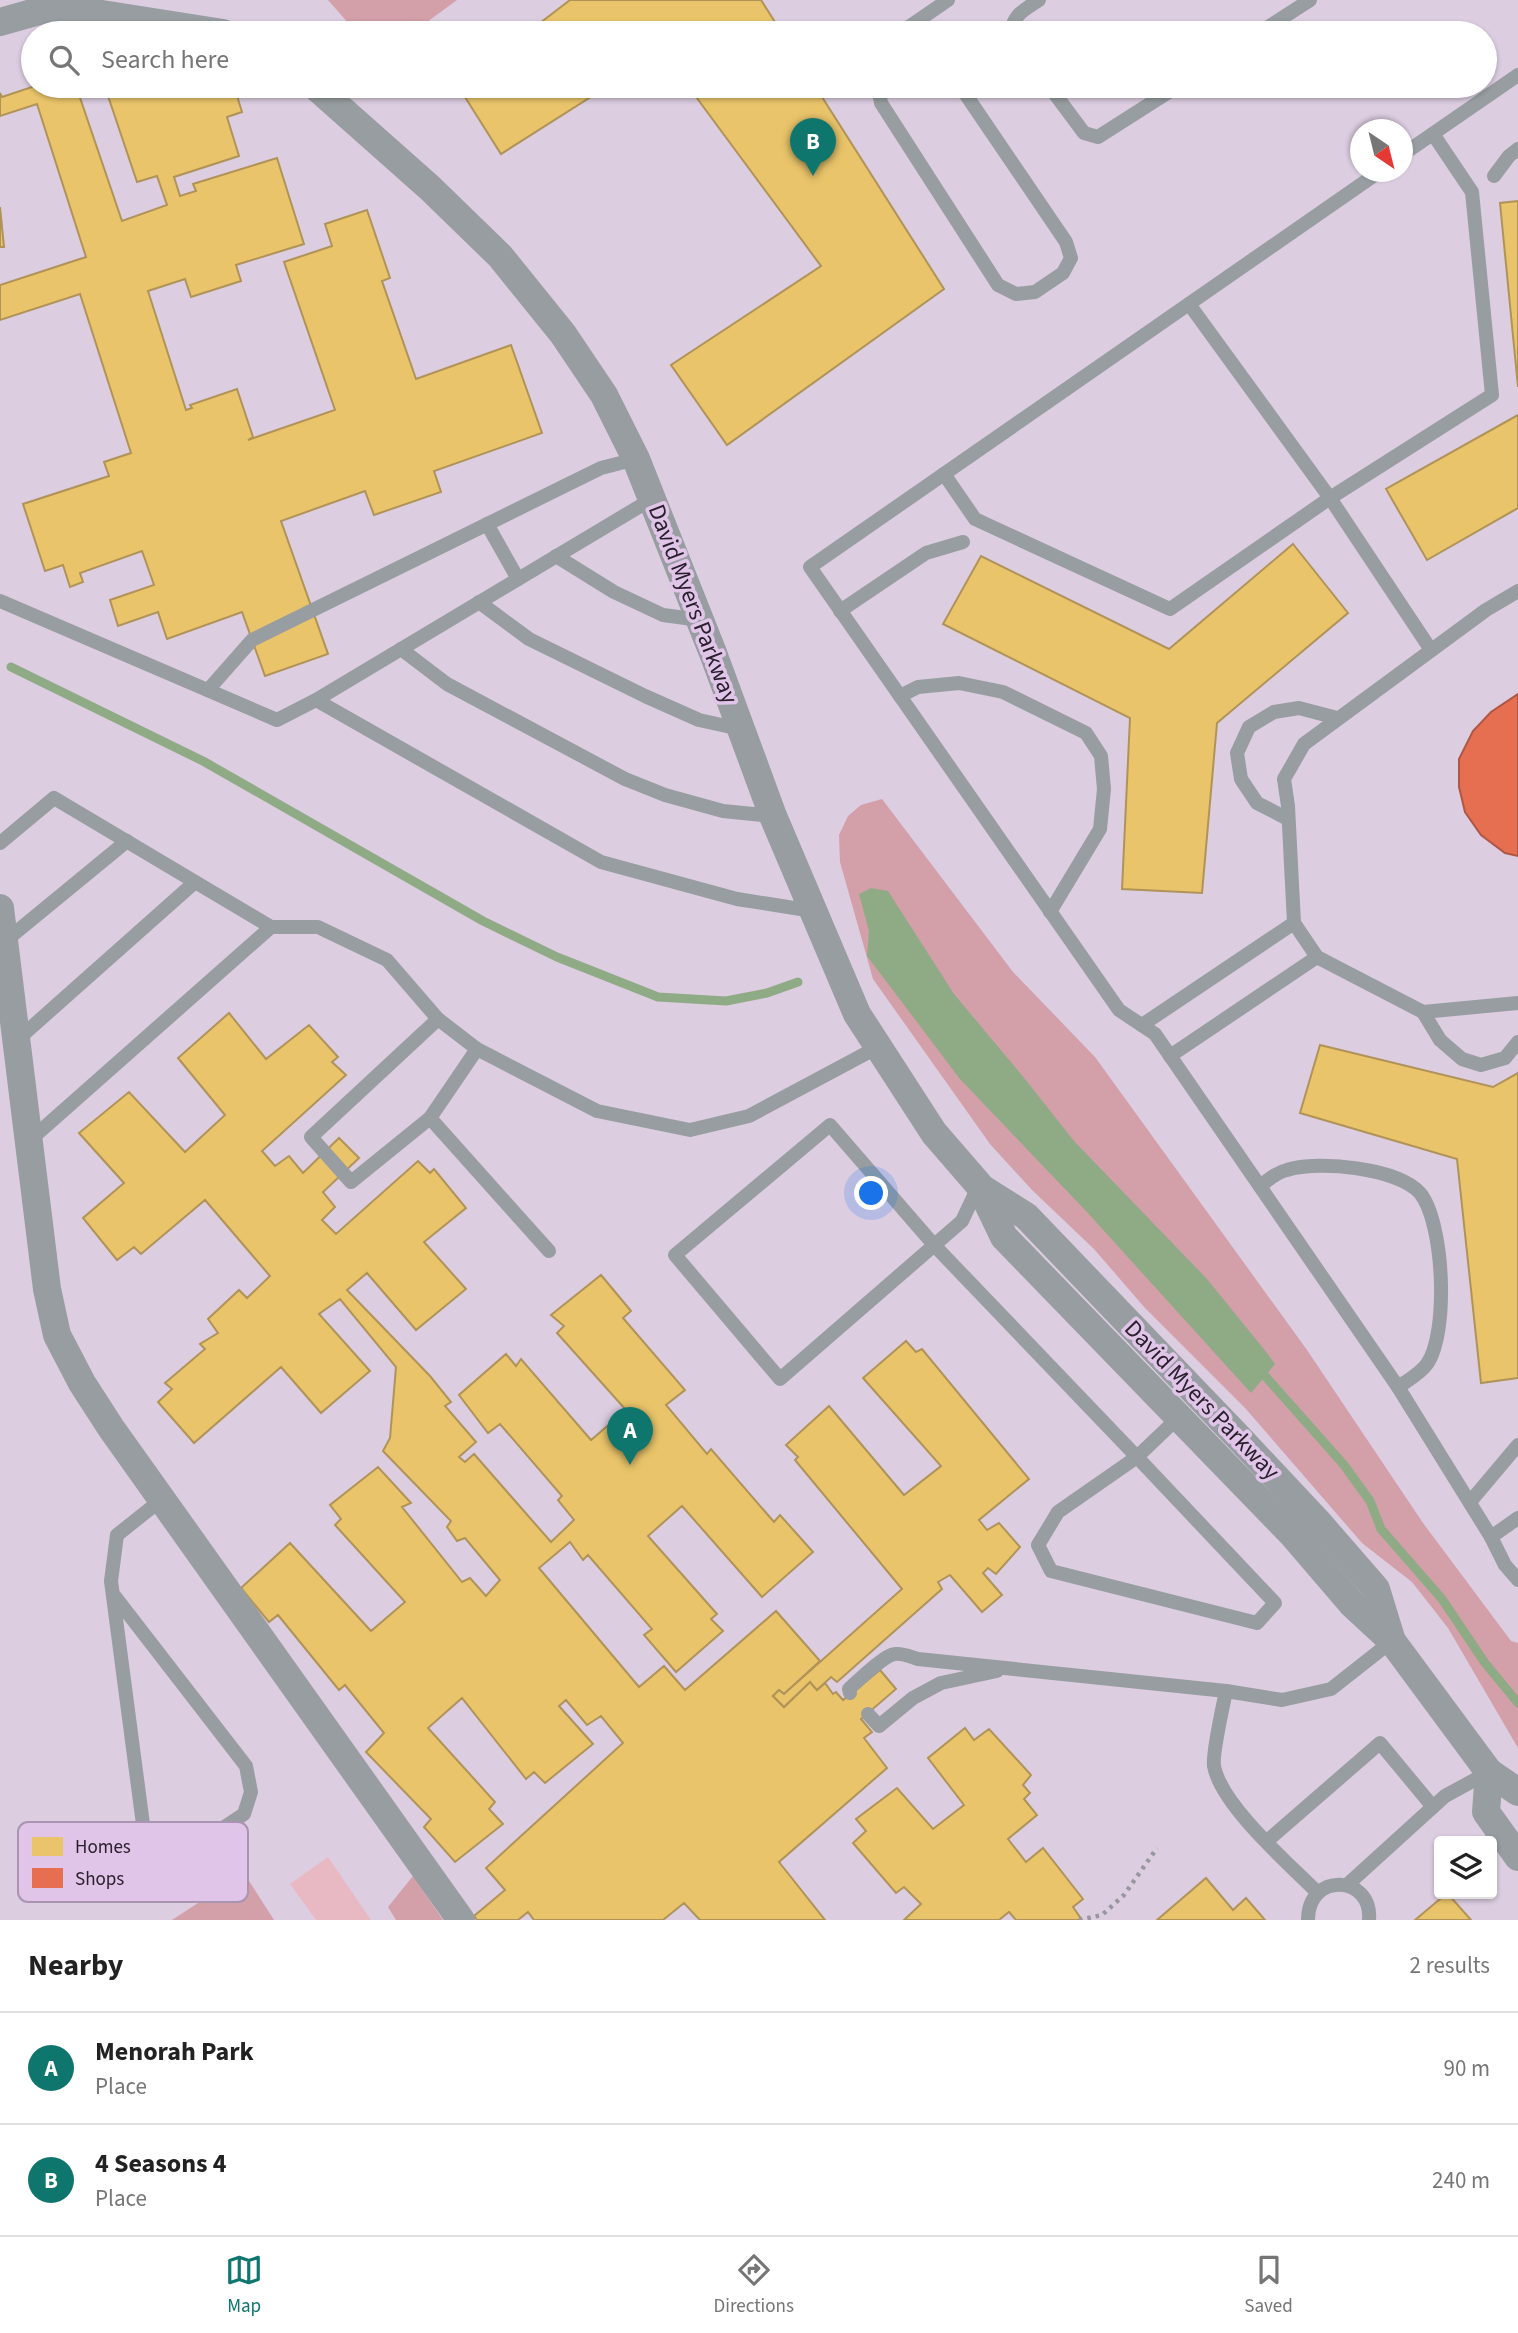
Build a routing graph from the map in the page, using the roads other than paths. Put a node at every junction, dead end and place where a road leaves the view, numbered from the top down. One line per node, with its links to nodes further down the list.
1 (948, 0): 5 (lane)
2 (1038, 0): 6 (lane)
3 (1310, 0): 7 (lane)
4 (147, 21): 8 (street)
5 (927, 21)
6 (1014, 21)
7 (1278, 21)
8 (0, 22)
9 (1518, 75): 10 (lane)
10 (1497, 90)
11 (329, 98): 23 (street, David Myers Parkway)
12 (880, 98): 13 (lane)
13 (968, 98)
14 (1058, 98): 15 (lane)
15 (1159, 98)
16 (1485, 98): 17 (lane)
17 (1433, 134): 18 (lane); 25 (lane)
18 (1413, 148)
19 (1518, 149): 20 (lane)
20 (1494, 176)
21 (1365, 182): 22 (lane)
22 (1189, 304): 24 (lane); 25 (lane)
23 (636, 459): 26 (street, David Myers Parkway); 27 (lane)
24 (944, 474): 25 (lane); 34 (lane)
25 (1330, 498): 37 (lane)
26 (652, 499): 29 (lane); 35 (street, David Myers Parkway)
27 (487, 524): 30 (lane); 38 (lane)
28 (963, 542): 34 (lane)
29 (556, 556): 30 (lane); 35 (lane)
30 (518, 579): 33 (lane)
31 (1518, 591): 37 (lane)
32 (0, 601): 38 (lane)
33 (479, 602): 36 (lane); 42 (lane)
34 (840, 611): 39 (lane)
35 (700, 620): 42 (street, David Myers Parkway)
36 (401, 649): 40 (lane); 43 (lane)
37 (1431, 650): 41 (lane)
38 (208, 690): 40 (lane)
39 (900, 696): 50 (lane); 50 (lane)
40 (316, 700): 49 (lane)
41 (1337, 718): 44 (lane); 44 (lane)
42 (740, 729): 43 (street, David Myers Parkway)
43 (772, 816): 49 (street, David Myers Parkway)
44 (1288, 819): 51 (lane)
45 (127, 841): 46 (lane); 47 (lane); 53 (lane)
46 (0, 843)
47 (195, 882): 52 (lane); 59 (lane)
48 (0, 908): 53 (street)
49 (813, 911): 61 (street, David Myers Parkway)
50 (1050, 912): 58 (lane)
51 (1294, 923): 54 (lane); 58 (lane)
52 (271, 927): 57 (lane); 65 (lane)
53 (4, 942): 59 (street)
54 (1317, 957): 56 (lane); 63 (lane)
55 (1518, 1003): 56 (lane)
56 (1423, 1012): 60 (lane)
57 (439, 1019): 62 (lane); 64 (lane)
58 (1142, 1025): 63 (lane)
59 (16, 1041): 65 (street)
60 (1518, 1042)
61 (878, 1047): 62 (lane); 66 (street, David Myers Parkway)
62 (477, 1049): 64 (lane)
63 (1170, 1056): 67 (lane)
64 (430, 1118): 69 (lane)
65 (29, 1141): 75 (street)
66 (978, 1185): 68 (lane); 71 (street, David Myers Parkway); 72 (street, David Myers Parkway)
67 (1259, 1186): 70 (lane); 70 (lane)
68 (934, 1245): 68 (lane); 74 (lane)
69 (548, 1251)
70 (1398, 1387): 76 (lane)
71 (1200, 1397): 72 (lane); 81 (street, David Myers Parkway)
72 (1179, 1417): 74 (lane); 81 (street, David Myers Parkway)
73 (1518, 1445): 76 (lane)
74 (1137, 1457): 74 (lane)
75 (161, 1500): 80 (lane); 95 (street)
76 (1469, 1502): 78 (lane)
77 (1518, 1518): 78 (lane)
78 (1491, 1537): 79 (lane)
79 (1518, 1580)
80 (113, 1594): 89 (lane); 90 (lane)
81 (1392, 1641): 83 (lane); 86 (street, David Myers Parkway)
82 (1008, 1668): 83 (lane); 84 (lane); 85 (lane)
83 (1226, 1691): 91 (lane)
84 (850, 1693)
85 (868, 1714)
86 (1489, 1772): 87 (street, David Myers Parkway); 88 (lane); 92 (street)
87 (1518, 1792)
88 (1433, 1807): 91 (lane); 93 (lane)
89 (143, 1822)
90 (232, 1822)
91 (1267, 1841): 94 (lane)
92 (1518, 1857)
93 (1347, 1885): 94 (lane); 97 (lane)
94 (1317, 1892): 96 (lane)
95 (461, 1920)
96 (1308, 1920)
97 (1369, 1920)

